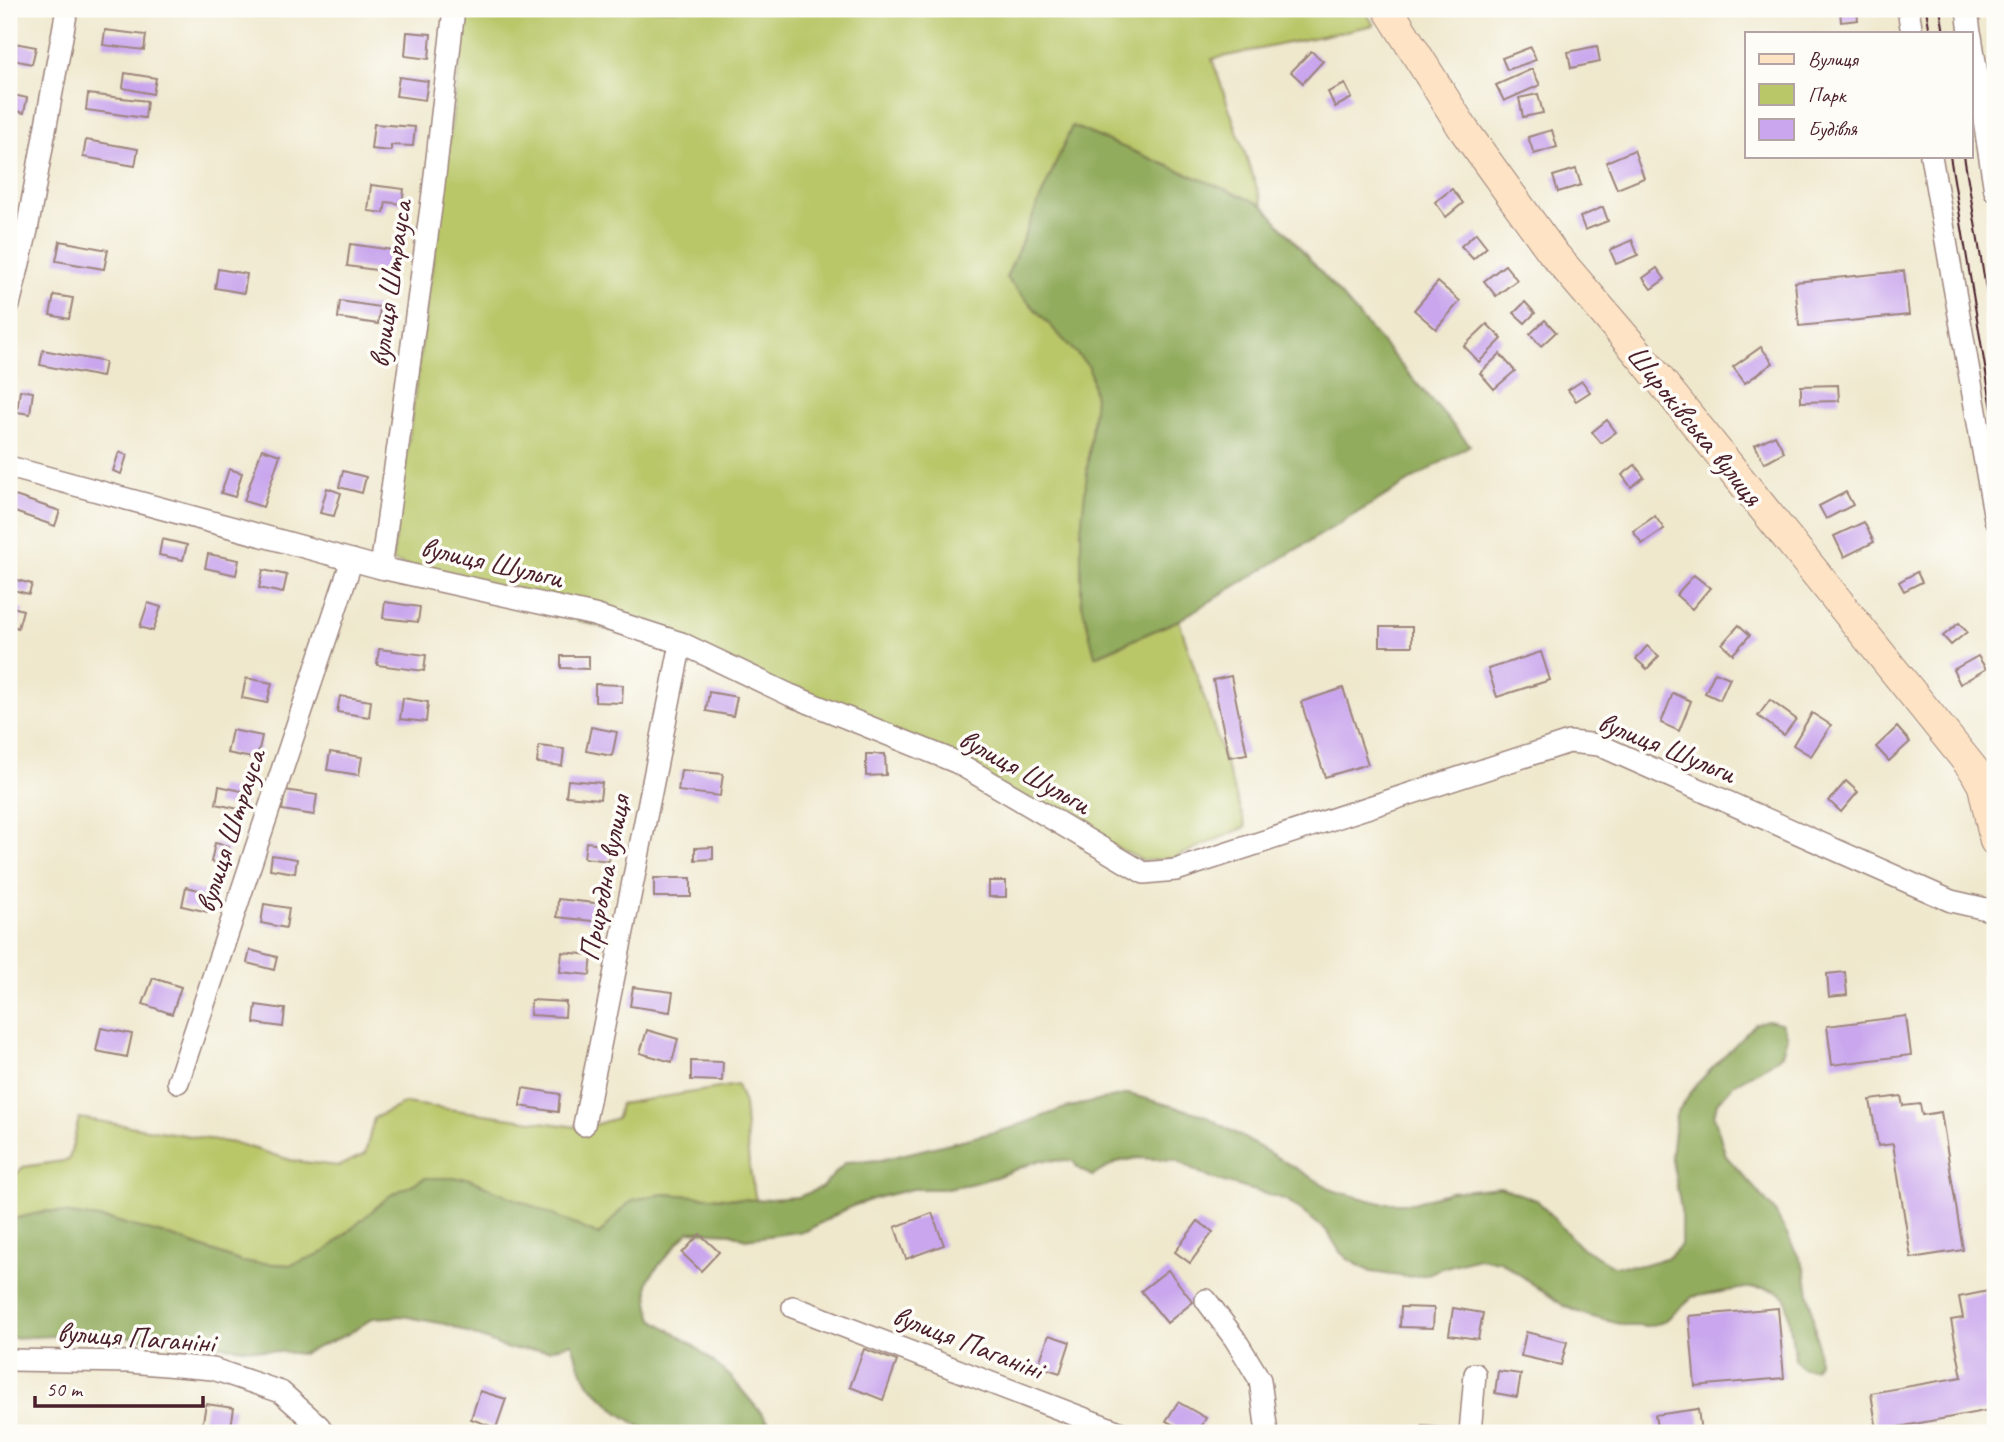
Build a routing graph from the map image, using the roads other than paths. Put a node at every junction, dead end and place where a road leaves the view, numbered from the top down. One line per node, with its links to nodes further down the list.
1 (67, 9): 12 (street)
2 (454, 9): 16 (street, вулиця Штрауса)
3 (1388, 9): 18 (main road, Широківська вулиця)
4 (1908, 9): 6 (street)
5 (1966, 9): 7 (street)
6 (1912, 32)
7 (1970, 32)
8 (1972, 42): 9 (street)
9 (1987, 98): 11 (street)
10 (1931, 158): 14 (street)
11 (1995, 191)
12 (9, 305)
13 (9, 467): 15 (street, вулиця Шульги)
14 (1995, 519)
15 (352, 560): 16 (street, вулиця Шульги); 21 (street, вулиця Штрауса)
16 (381, 568): 17 (street, вулиця Шульги)
17 (681, 643): 20 (street, вулиця Шульги); 22 (street, Природна вулиця)
18 (1990, 790): 19 (main road, Широківська вулиця)
19 (1995, 841)
20 (1995, 911)
21 (178, 1082)
22 (584, 1125)
23 (1206, 1300): 29 (street)
24 (793, 1307): 28 (street, вулиця Паганіні)
25 (9, 1360): 27 (street, вулиця Паганіні)
26 (1475, 1374): 30 (street)
27 (323, 1433)
28 (1122, 1433)
29 (1267, 1433)
30 (1470, 1433)

